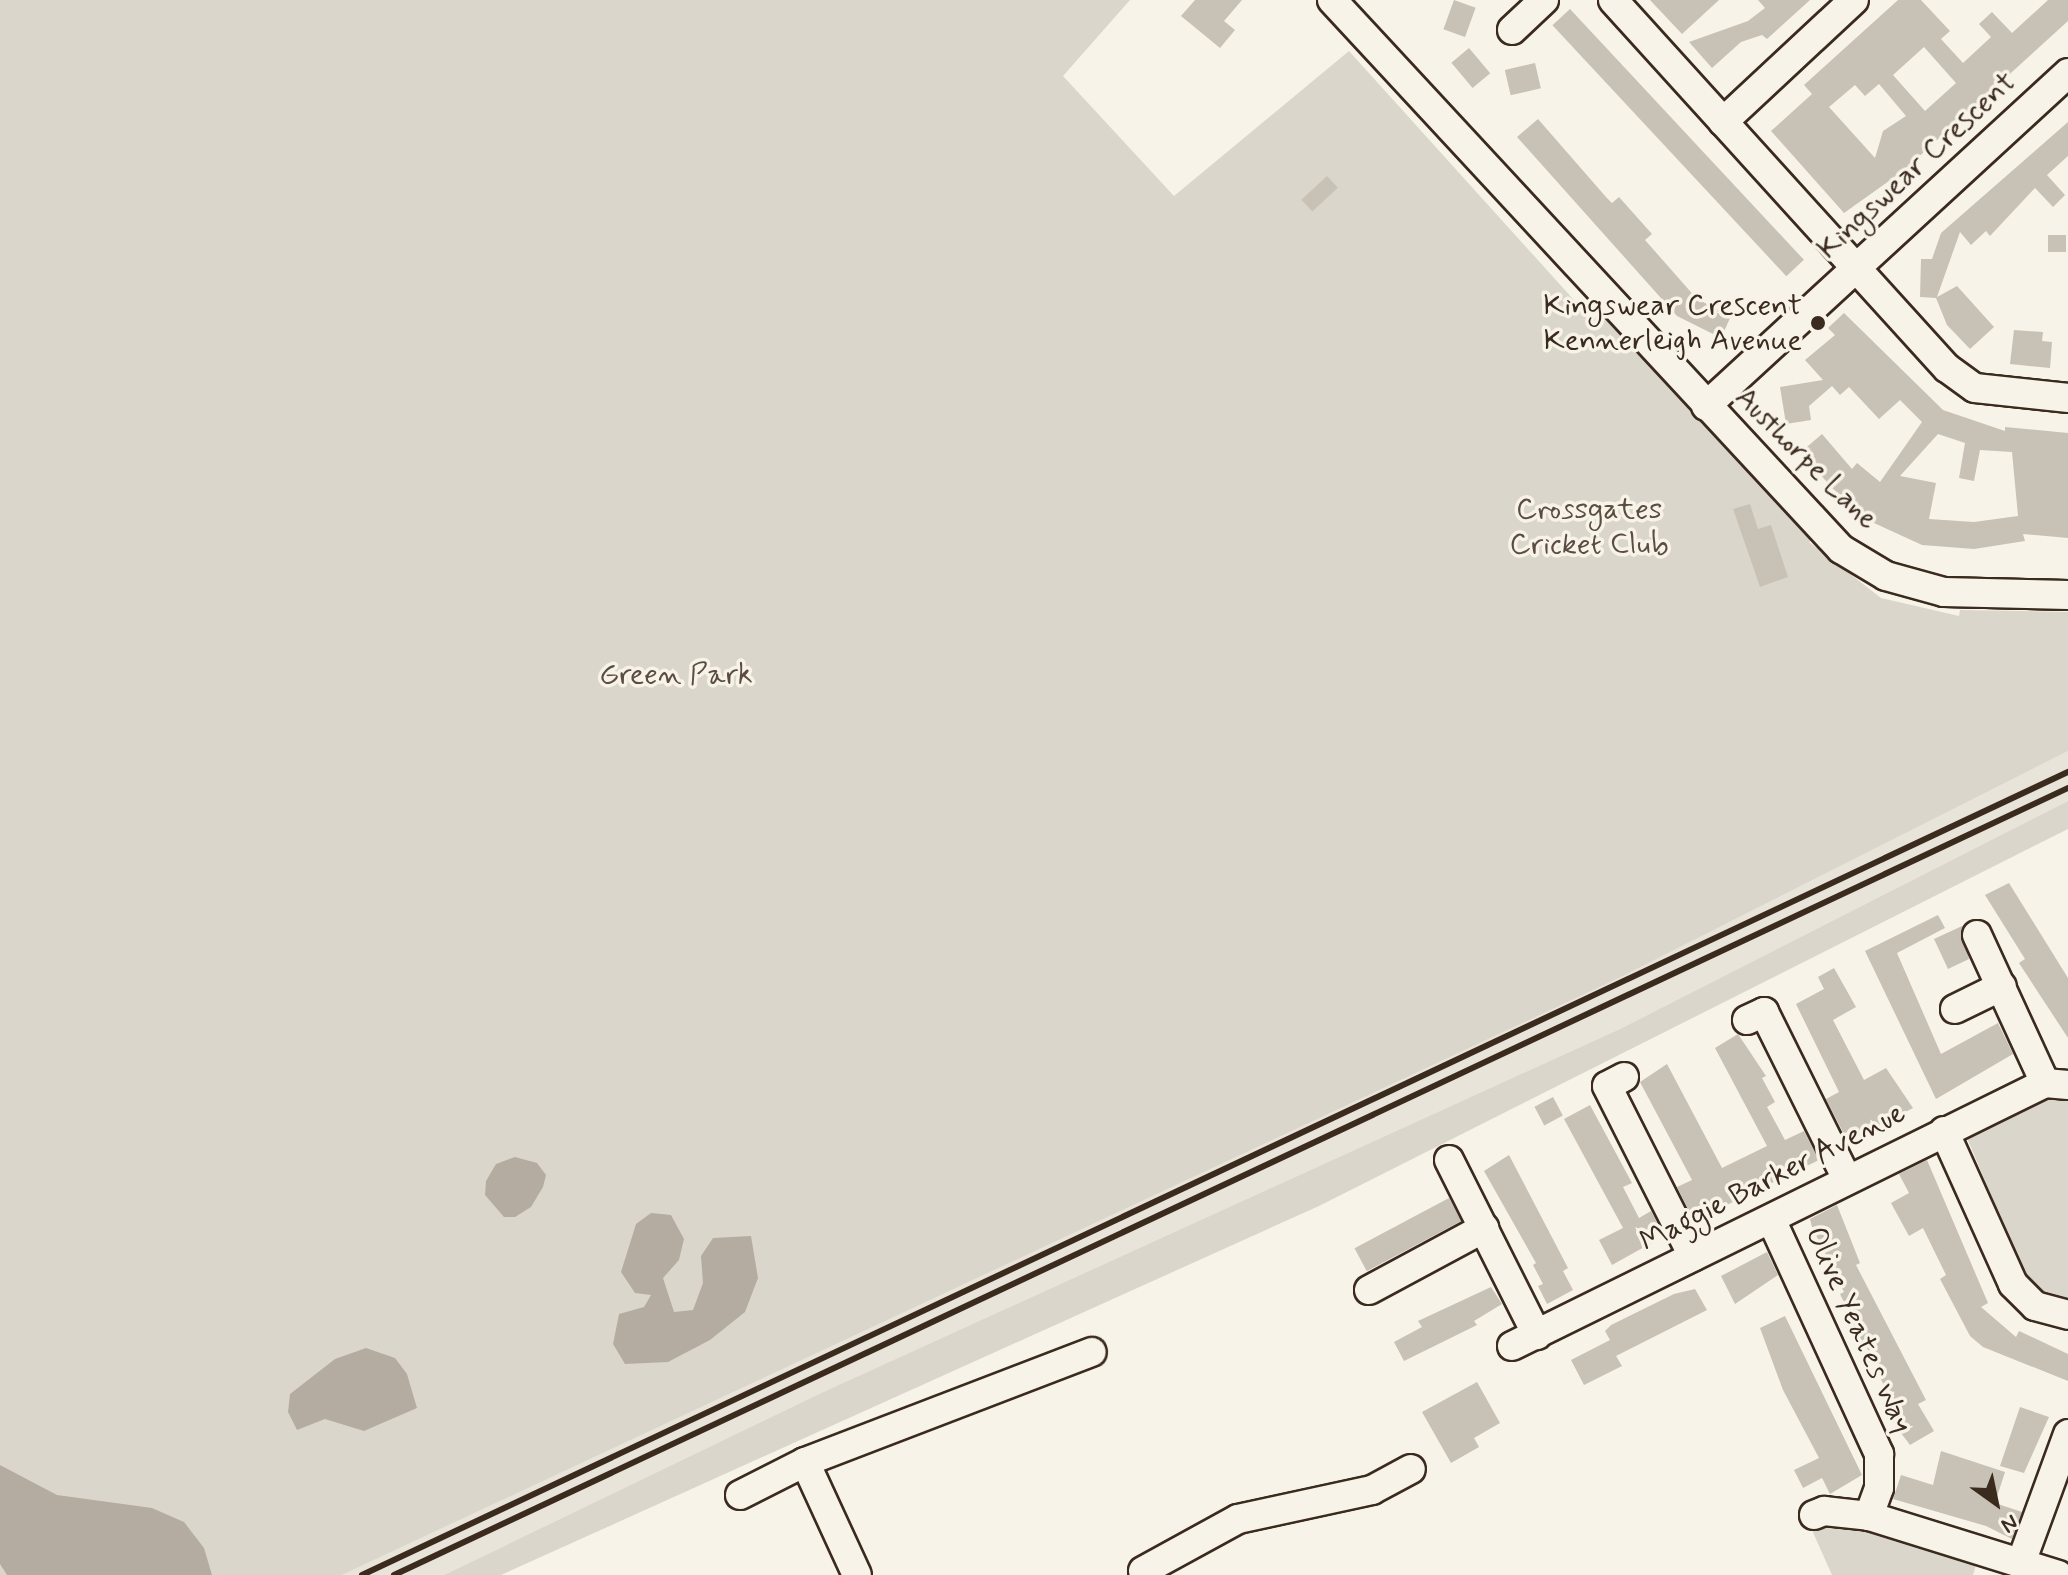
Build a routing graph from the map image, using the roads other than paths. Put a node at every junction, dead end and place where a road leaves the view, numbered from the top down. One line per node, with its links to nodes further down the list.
1 (1332, 0): 10 (street, Austhorpe Lane)
2 (1544, 0): 5 (street)
3 (1613, 0): 7 (street)
4 (1854, 0): 7 (street)
5 (1512, 30)
6 (2068, 73): 8 (street, Kingswear Crescent)
7 (1723, 122): 8 (street)
8 (1854, 269): 9 (street); 10 (street, Kingswear Crescent)
9 (2068, 398)
10 (1706, 406): 11 (street, Austhorpe Lane)
11 (2068, 595)
12 (1977, 935): 13 (street)
13 (2002, 986): 14 (street); 16 (street)
14 (1955, 1009)
15 (1766, 1010): 20 (street)
16 (2056, 1084): 18 (street, Maggie Barker Avenue)
17 (1606, 1086): 23 (street)
18 (1944, 1131): 20 (street, Maggie Barker Avenue); 25 (street)
19 (1449, 1160): 22 (street)
20 (1847, 1179): 21 (street, Maggie Barker Avenue)
21 (1771, 1219): 23 (street, Maggie Barker Avenue); 32 (street, Olive Yeates Way)
22 (1484, 1228): 23 (street, Maggie Barker Avenue); 24 (street)
23 (1693, 1256)
24 (1369, 1290)
25 (2068, 1315)
26 (1092, 1352): 28 (street)
27 (2068, 1434): 33 (street)
28 (805, 1462): 30 (street); 35 (street)
29 (1411, 1469): 34 (street)
30 (740, 1495)
31 (1814, 1515): 32 (street)
32 (1869, 1516): 33 (street)
33 (2022, 1560): 36 (street)
34 (1141, 1574)
35 (857, 1575)
36 (2058, 1575)

